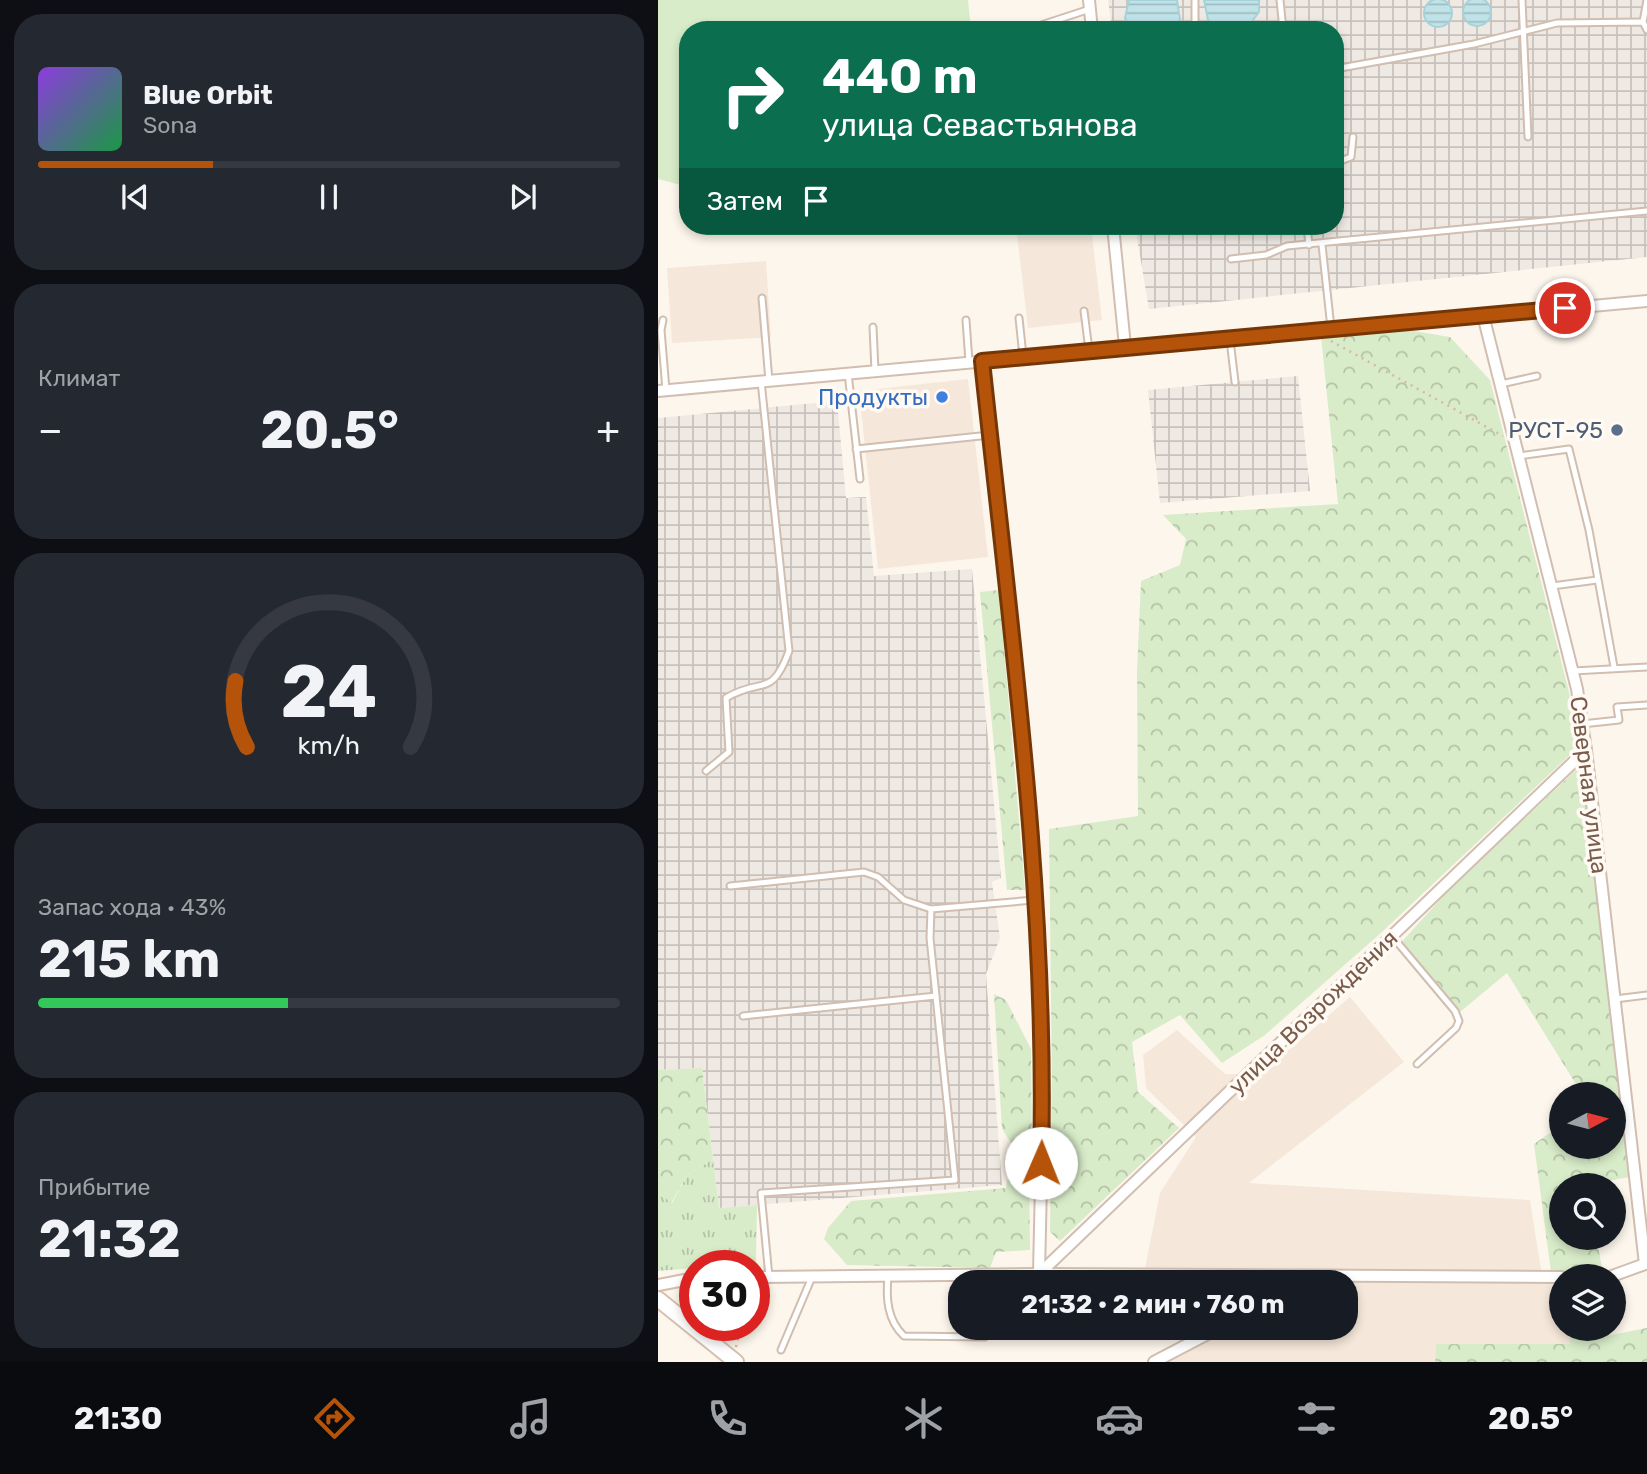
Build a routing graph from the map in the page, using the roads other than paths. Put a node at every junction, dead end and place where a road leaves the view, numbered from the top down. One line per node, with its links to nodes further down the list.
1 (1195, 0): 7 (lane)
2 (1280, 0): 8 (lane)
3 (1522, 0): 10 (lane)
4 (1647, 0): 9 (lane)
5 (1089, 4): 6 (lane)
6 (1048, 21)
7 (1195, 21)
8 (1282, 21)
9 (1643, 22): 10 (lane); 11 (lane)
10 (1523, 30): 12 (lane); 14 (lane)
11 (1647, 30)
12 (1344, 67)
13 (1353, 137): 15 (lane)
14 (1528, 137)
15 (1344, 160)
16 (1647, 211): 20 (lane)
17 (1113, 235): 32 (street)
18 (1308, 235): 19 (lane)
19 (1309, 245): 20 (lane); 21 (lane)
20 (1322, 245): 30 (lane)
21 (1231, 259)
22 (762, 298): 41 (lane)
23 (1647, 301): 25 (street)
24 (1084, 311): 33 (lane)
25 (1483, 315): 30 (street); 43 (street, Северная улица)
26 (1019, 318): 35 (lane)
27 (663, 320): 34 (lane)
28 (966, 320): 37 (lane)
29 (873, 327): 38 (lane)
30 (1326, 329): 31 (street)
31 (1230, 337): 32 (street); 42 (lane)
32 (1125, 346): 33 (street)
33 (1089, 350): 35 (street)
34 (660, 356): 44 (lane)
35 (1023, 356): 36 (street)
36 (982, 361): 37 (street); 45 (street)
37 (969, 362): 38 (street)
38 (875, 371): 39 (street)
39 (848, 373): 41 (street); 46 (lane)
40 (1537, 376): 43 (lane)
41 (765, 381): 44 (street); 57 (lane)
42 (1235, 382)
43 (1501, 384): 47 (street, Северная улица)
44 (662, 391)
45 (990, 435): 46 (lane); 59 (street)
46 (856, 449): 48 (lane)
47 (1519, 456): 49 (lane); 50 (street, Северная улица)
48 (860, 479)
49 (1597, 580): 50 (lane); 51 (lane)
50 (1552, 586): 53 (street, Северная улица)
51 (1614, 667): 52 (lane); 53 (lane)
52 (1647, 667)
53 (1572, 671): 55 (street, Северная улица)
54 (1647, 705): 55 (lane)
55 (1583, 724): 56 (street, Северная улица)
56 (1586, 750): 61 (street, улица Возрождения); 64 (street, Северная улица)
57 (706, 771)
58 (730, 886): 60 (lane)
59 (1034, 900): 60 (lane); 70 (street)
60 (931, 909): 63 (lane)
61 (1392, 936): 66 (lane); 71 (street, улица Возрождения)
62 (1647, 995): 64 (lane)
63 (936, 996): 65 (lane); 68 (lane)
64 (1615, 999): 67 (street, Северная улица)
65 (743, 1016)
66 (1418, 1064)
67 (1643, 1214): 69 (street, Северная улица)
68 (766, 1250)
69 (1646, 1264): 72 (street)
70 (1039, 1270)
71 (1047, 1270)
72 (1626, 1271)
73 (887, 1276): 75 (street); 76 (street); 82 (lane)
74 (770, 1277): 75 (street)
75 (812, 1277): 84 (lane)
76 (948, 1277)
77 (1358, 1277): 78 (street)
78 (1549, 1277)
79 (679, 1281): 80 (street)
80 (658, 1285)
81 (658, 1299): 85 (street)
82 (948, 1337)
83 (1196, 1340): 86 (street)
84 (781, 1349)
85 (736, 1355)
86 (1154, 1362)

